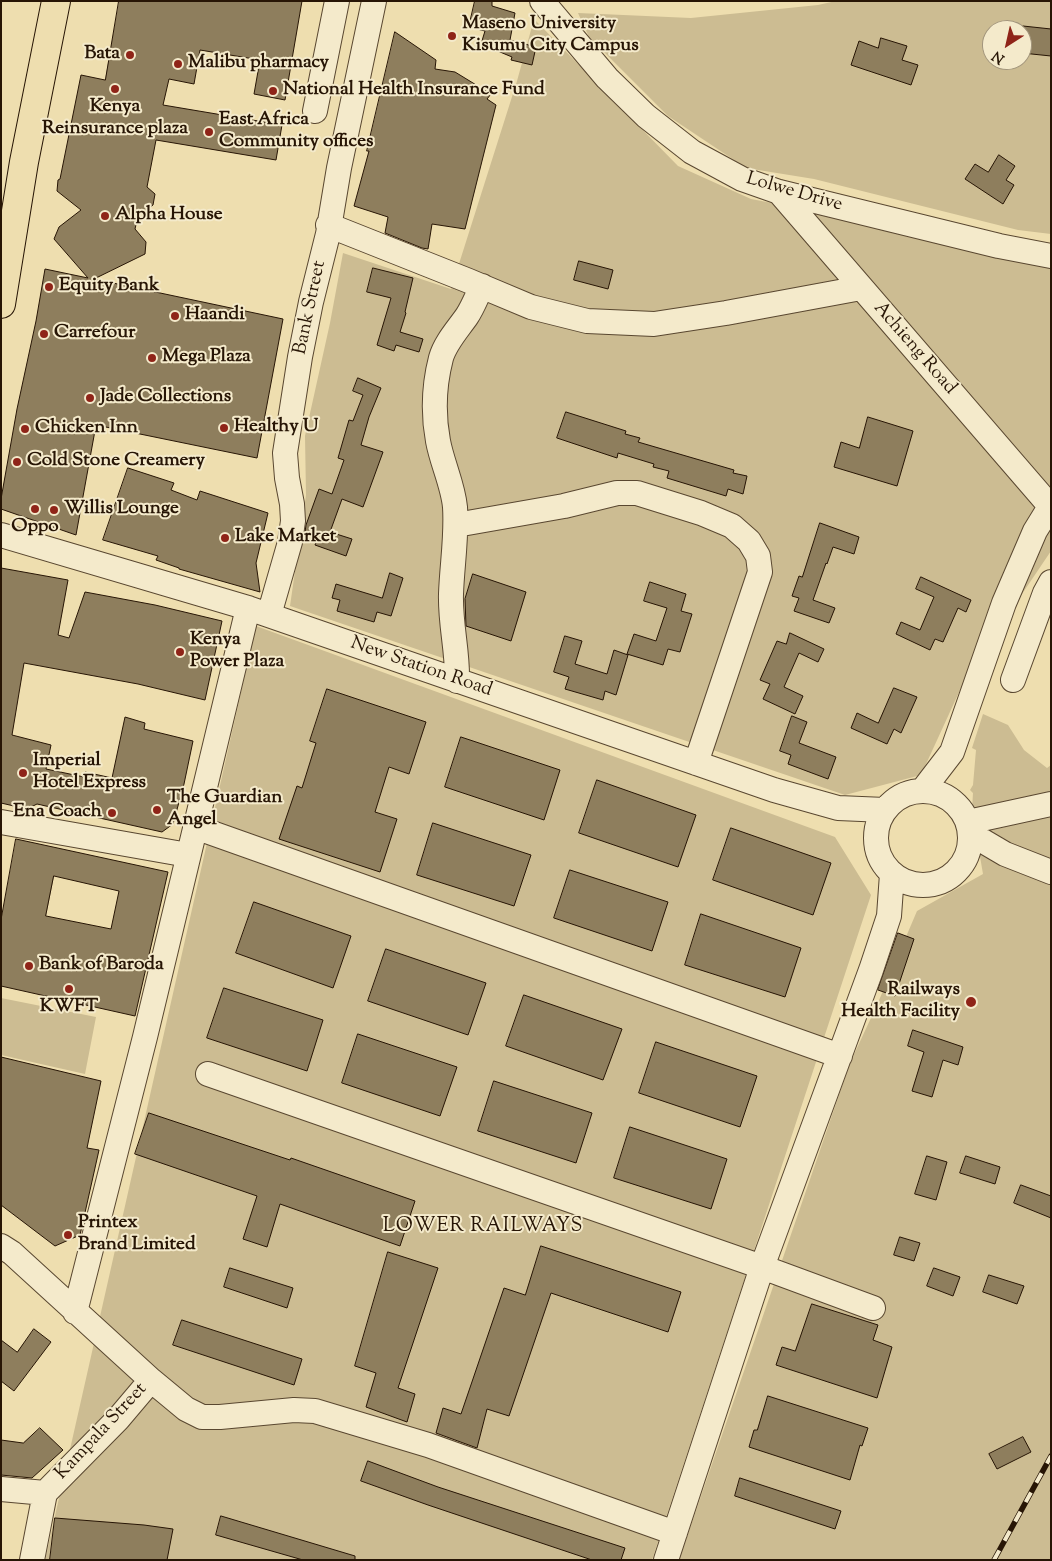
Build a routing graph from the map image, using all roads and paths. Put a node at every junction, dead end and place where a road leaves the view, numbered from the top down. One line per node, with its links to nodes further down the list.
1 (43, 1): 9 (main road)
2 (56, 1): 13 (main road)
3 (337, 1): 6 (street)
4 (374, 1): 8 (street, Bank Street)
5 (542, 1): 7 (street, Lolwe Drive)
6 (315, 112)
7 (779, 192): 10 (street, Lolwe Drive); 12 (street, Achieng Road)
8 (328, 225): 11 (street); 18 (street, Bank Street)
9 (1, 229)
10 (1051, 256)
11 (482, 286): 12 (street); 15 (street)
12 (862, 288): 14 (street, Achieng Road)
13 (1, 304)
14 (1050, 506): 21 (street, Achieng Road)
15 (456, 525): 20 (street); 22 (street)
16 (1, 535): 18 (street, New Station Road)
17 (1051, 582): 19 (street)
18 (259, 611): 20 (street, New Station Road); 29 (street, Bank Street)
19 (1013, 680)
20 (457, 681): 22 (street, New Station Road)
21 (952, 752): 23 (street); 24 (street)
22 (696, 763): 26 (street, New Station Road)
23 (922, 791): 24 (street); 27 (street)
24 (955, 803): 30 (street)
25 (1051, 804): 30 (street)
26 (838, 808): 27 (street, New Station Road); 31 (street, New Station Road)
27 (885, 810): 31 (street)
28 (1, 822): 33 (street)
29 (195, 827): 33 (street, Bank Street); 39 (street)
30 (969, 828): 32 (street); 34 (street)
31 (876, 837): 36 (street)
32 (1004, 854): 34 (street); 35 (street)
33 (188, 855): 44 (street, Bank Street)
34 (966, 861): 37 (street)
35 (1051, 872)
36 (892, 874): 37 (street); 38 (street)
37 (916, 885): 38 (street)
38 (889, 916): 39 (street)
39 (840, 1056): 42 (street)
40 (208, 1074): 42 (street)
41 (1, 1246): 44 (street, Kampala Street)
42 (762, 1267): 43 (street); 48 (street)
43 (873, 1308)
44 (75, 1312): 45 (street, Kampala Street)
45 (151, 1380): 47 (street, Kampala Street); 48 (street)
46 (1, 1488): 47 (street)
47 (45, 1494): 49 (street, Kampala Street)
48 (675, 1533): 50 (street)
49 (32, 1560)
50 (666, 1560)

